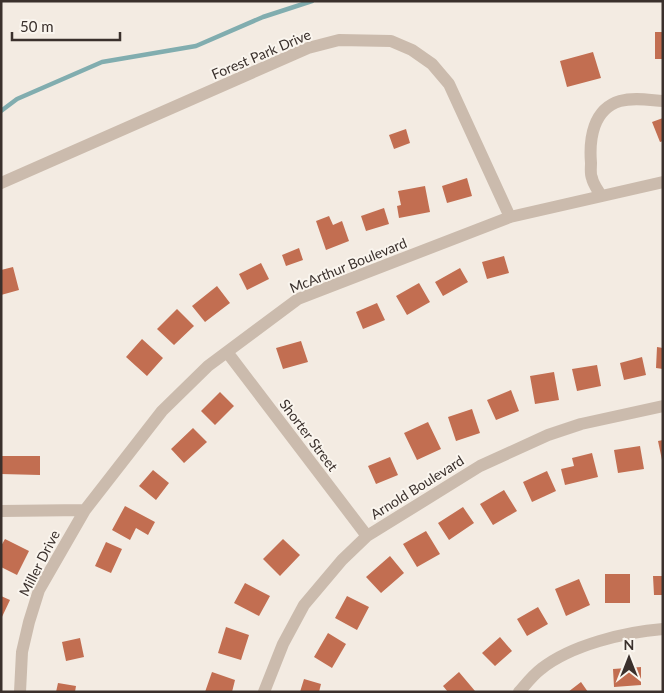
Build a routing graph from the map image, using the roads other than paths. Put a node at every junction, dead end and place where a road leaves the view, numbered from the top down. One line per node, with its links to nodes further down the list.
1 (663, 101): 4 (street)
2 (663, 182): 4 (street, McArthur Boulevard)
3 (1, 183): 5 (street, Forest Park Drive)
4 (601, 196): 5 (street, McArthur Boulevard)
5 (510, 217): 6 (street, McArthur Boulevard)
6 (226, 352): 8 (street, McArthur Boulevard); 10 (street, Shorter Street)
7 (663, 406): 10 (street, Arnold Boulevard)
8 (84, 510): 9 (street); 12 (street, Miller Drive)
9 (1, 511)
10 (367, 536): 13 (street, Arnold Boulevard)
11 (663, 629): 14 (street)
12 (20, 692)
13 (264, 692)
14 (520, 692)

